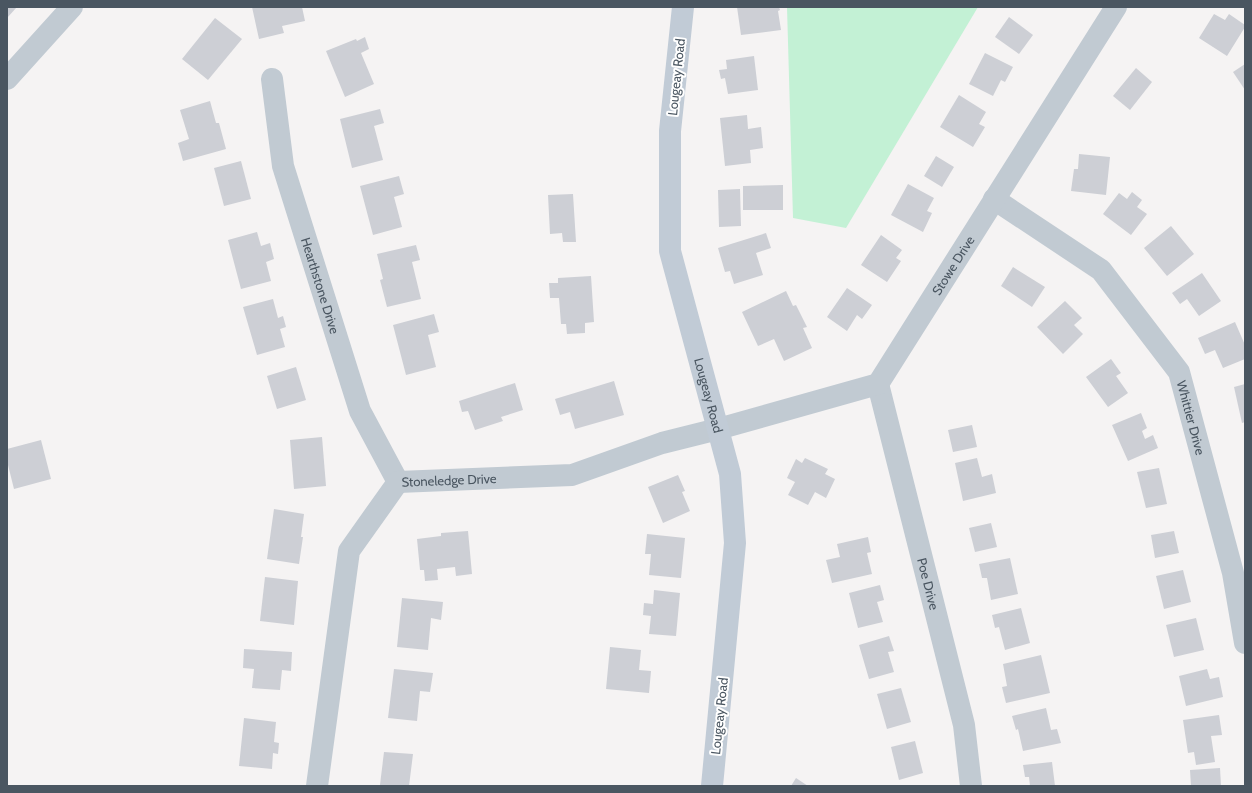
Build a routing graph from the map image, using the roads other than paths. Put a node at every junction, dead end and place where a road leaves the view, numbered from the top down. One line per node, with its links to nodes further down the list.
1 (72, 7): 5 (street)
2 (683, 7): 8 (street, Lougeay Road)
3 (1116, 7): 6 (street, Stowe Drive)
4 (272, 79): 9 (street, Hearthstone Drive)
5 (7, 80)
6 (994, 199): 7 (street, Stowe Drive); 10 (street, Whittier Drive)
7 (878, 384): 8 (street); 13 (street, Poe Drive)
8 (718, 429): 9 (street, Stoneledge Drive); 12 (street, Lougeay Road)
9 (398, 482): 11 (street, Stoneledge Drive)
10 (1245, 643)
11 (317, 786)
12 (712, 786)
13 (971, 786)

